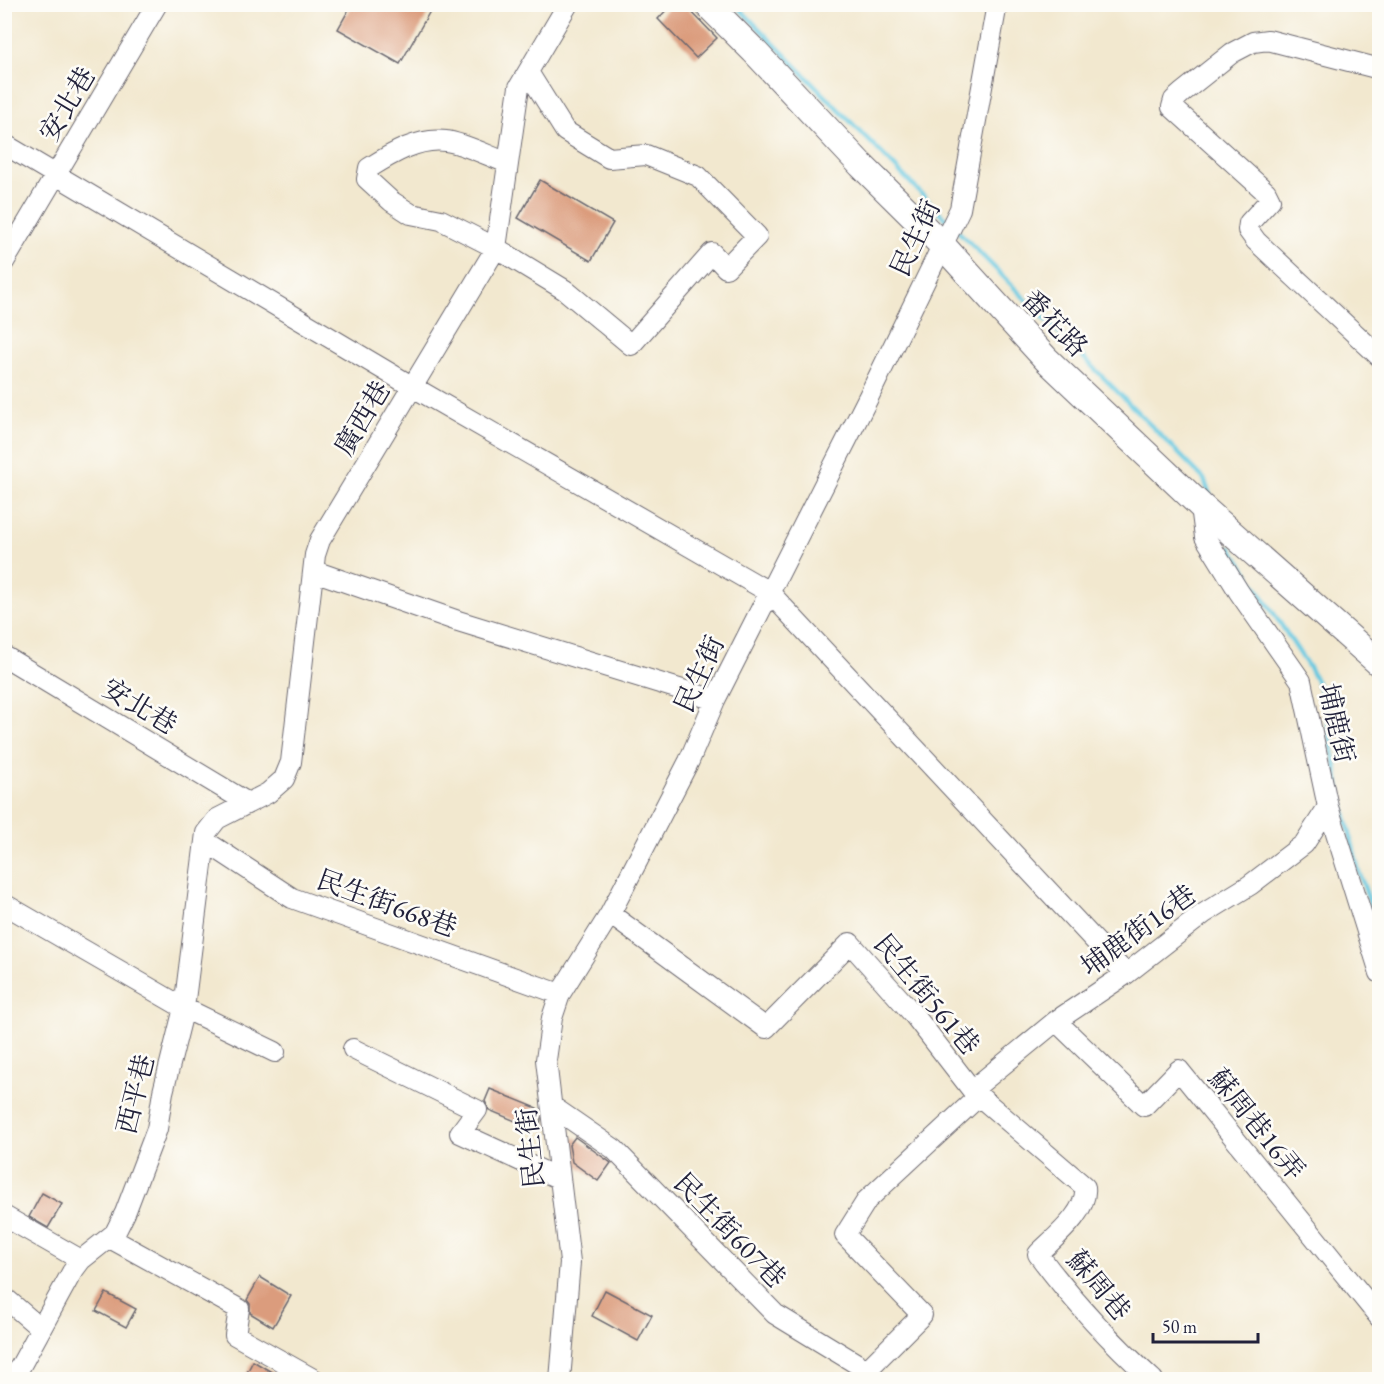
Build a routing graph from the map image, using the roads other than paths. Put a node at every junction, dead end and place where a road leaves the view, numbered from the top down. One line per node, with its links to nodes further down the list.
1 (157, 4): 9 (street, 安北巷)
2 (568, 4): 6 (street, 廣西巷)
3 (707, 4): 10 (main road, 番花路)
4 (998, 4): 10 (street, 民生街)
5 (1380, 69): 13 (street)
6 (528, 72): 8 (street, 廣西巷); 11 (street)
7 (4, 144): 9 (street)
8 (508, 163): 11 (street, 廣西巷); 11 (street)
9 (56, 174): 12 (street, 安北巷); 14 (street)
10 (942, 246): 15 (main road, 番花路); 17 (street, 民生街)
11 (496, 248): 14 (street, 廣西巷)
12 (4, 261)
13 (1380, 357)
14 (413, 387): 16 (street, 廣西巷); 17 (street)
15 (1201, 506): 19 (main road, 番花路); 22 (street, 埔鹿街)
16 (314, 571): 20 (street); 21 (street, 廣西巷)
17 (769, 592): 20 (street, 民生街); 27 (street)
18 (4, 656): 21 (street, 安北巷)
19 (1380, 664)
20 (715, 700): 25 (street, 民生街)
21 (248, 803): 23 (street, 廣西巷)
22 (1328, 807): 26 (street, 埔鹿街); 27 (street, 埔鹿街16巷)
23 (205, 841): 28 (street, 民生街668巷); 29 (street, 西平巷)
24 (4, 904): 29 (street)
25 (610, 914): 28 (street, 民生街); 33 (street, 民生街561巷)
26 (1380, 973)
27 (1126, 974): 30 (street, 埔鹿街16巷)
28 (560, 994): 34 (street, 民生街)
29 (184, 1008): 32 (street); 37 (street, 西平巷)
30 (1056, 1021): 33 (street, 埔鹿街16巷); 40 (street, 蘇周巷16弄)
31 (353, 1049): 35 (street)
32 (275, 1052)
33 (976, 1093): 42 (street, 埔鹿街16巷); 46 (street, 蘇周巷)
34 (553, 1107): 35 (street, 民生街); 42 (street, 民生街607巷)
35 (560, 1179): 45 (street, 民生街)
36 (4, 1216): 38 (street)
37 (110, 1238): 38 (street, 西平巷); 44 (street)
38 (81, 1260): 41 (street, 西平巷)
39 (4, 1297): 41 (street)
40 (1380, 1318)
41 (40, 1328): 43 (street, 西平巷)
42 (872, 1375)
43 (9, 1380)
44 (315, 1380)
45 (560, 1380)
46 (1153, 1380)

